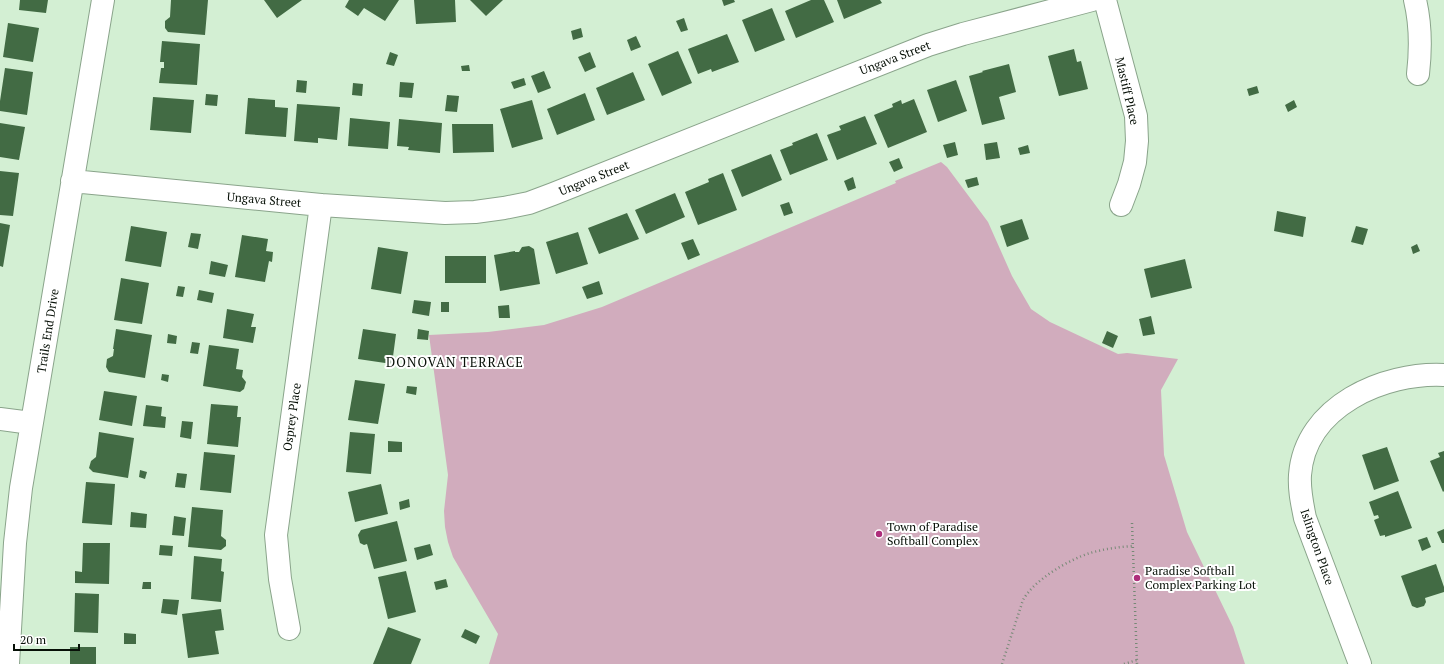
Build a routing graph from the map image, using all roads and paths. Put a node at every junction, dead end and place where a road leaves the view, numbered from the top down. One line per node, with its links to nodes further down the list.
1 (103, 0): 6 (street, Trails End Drive)
2 (1092, 0): 7 (street, Ungava Street)
3 (1105, 0): 8 (street, Mastiff Place)
4 (1415, 0): 5 (street)
5 (1418, 74)
6 (72, 181): 7 (street, Ungava Street); 11 (street, Trails End Drive)
7 (321, 205): 14 (street, Osprey Place)
8 (1121, 205)
9 (1444, 375): 20 (street, Islington Place)
10 (0, 419): 11 (street)
11 (32, 423): 16 (street, Trails End Drive)
12 (1132, 523): 13 (path)
13 (1133, 546): 15 (path); 17 (path)
14 (289, 629)
15 (1137, 660): 18 (path); 19 (path)
16 (8, 664)
17 (1002, 664)
18 (1124, 664)
19 (1137, 664)
20 (1360, 664)

